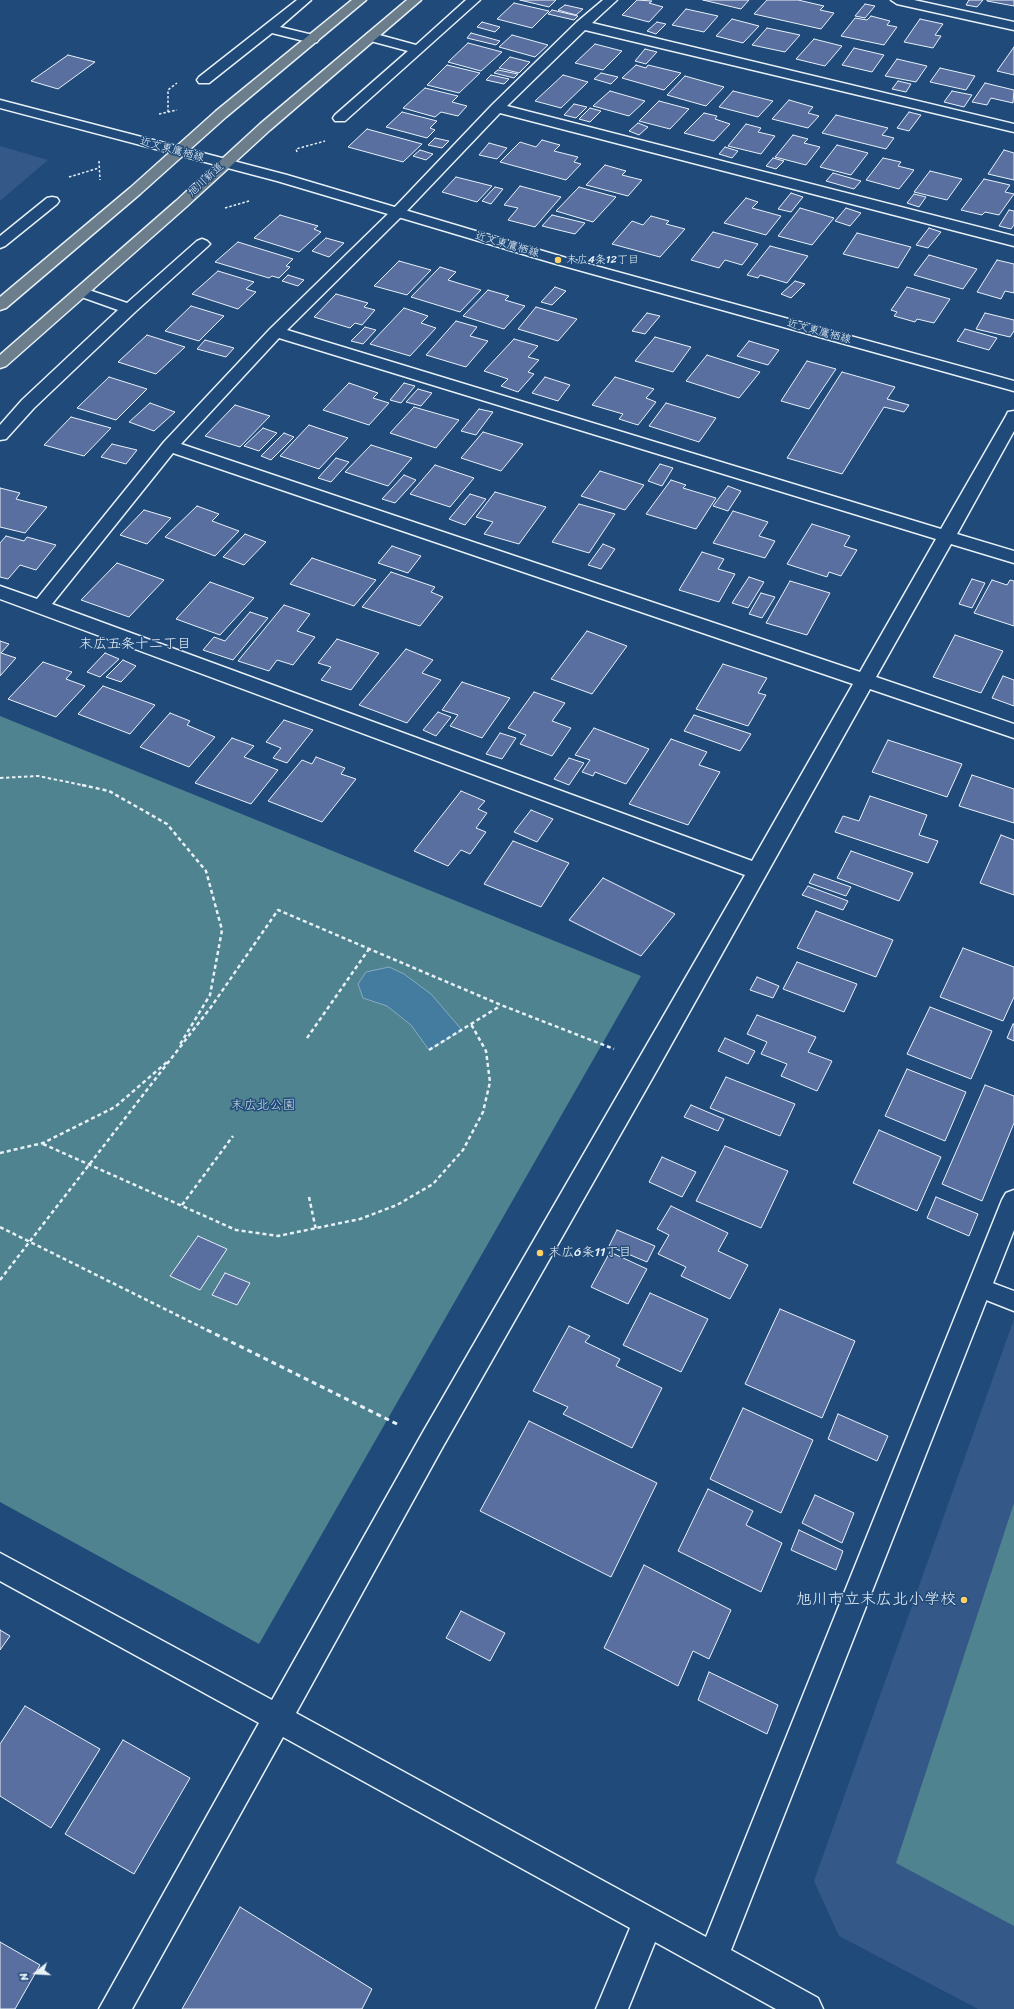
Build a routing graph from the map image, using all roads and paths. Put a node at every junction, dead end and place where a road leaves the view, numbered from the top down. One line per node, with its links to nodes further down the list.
1 (304, 0): 9 (street)
2 (360, 0): 11 (highway)
3 (415, 0): 10 (highway, 旭川新道)
4 (474, 0): 12 (street)
5 (610, 0): 7 (street)
6 (897, 0): 8 (street)
7 (582, 25): 15 (street); 17 (street)
8 (1014, 26)
9 (270, 28): 11 (street); 13 (street)
10 (372, 37): 12 (street); 21 (highway, 旭川新道)
11 (312, 39): 19 (highway)
12 (417, 49): 16 (street)
13 (204, 80)
14 (0, 104): 19 (street, 近文東鷹栖線)
15 (497, 108): 27 (street); 28 (street)
16 (340, 118)
17 (1014, 128)
18 (330, 140): 20 (path)
19 (178, 152): 21 (street, 近文東鷹栖線); 32 (highway)
20 (298, 155)
21 (224, 164): 27 (street, 近文東鷹栖線); 31 (highway, 旭川新道)
22 (99, 168): 23 (path)
23 (100, 180)
24 (52, 201): 29 (street)
25 (250, 201): 26 (path)
26 (221, 209)
27 (397, 213): 34 (street); 36 (street, 近文東鷹栖線)
28 (1014, 241)
29 (0, 243)
30 (202, 244): 33 (street)
31 (82, 292): 33 (street); 35 (highway, 旭川新道)
32 (0, 304)
33 (129, 309): 38 (street)
34 (276, 332): 39 (street); 40 (street)
35 (0, 363)
36 (1014, 386)
37 (1014, 416): 40 (street)
38 (0, 435)
39 (170, 446): 43 (street); 44 (street)
40 (947, 536): 41 (street); 44 (street)
41 (1014, 557)
42 (0, 592): 43 (street)
43 (40, 606): 47 (street)
44 (864, 680): 45 (street); 47 (street)
45 (1014, 731)
46 (0, 778): 53 (path)
47 (757, 871): 54 (street)
48 (369, 949): 49 (path); 51 (path); 53 (path)
49 (501, 1005): 50 (path); 54 (path)
50 (471, 1024): 52 (path); 62 (path)
51 (308, 1038)
52 (430, 1050)
53 (172, 1059): 56 (path); 63 (path)
54 (649, 1063): 67 (street)
55 (233, 1136): 60 (path)
56 (43, 1144): 57 (path); 60 (path)
57 (0, 1153)
58 (309, 1197): 62 (path)
59 (1014, 1200): 65 (street)
60 (182, 1205): 62 (path)
61 (0, 1228): 63 (path)
62 (316, 1230)
63 (30, 1242): 64 (path); 67 (path)
64 (0, 1280)
65 (979, 1287): 66 (lane); 71 (street)
66 (1014, 1302)
67 (432, 1441): 69 (street)
68 (0, 1566): 69 (street)
69 (278, 1719): 70 (street); 72 (street)
70 (648, 1922): 71 (street); 73 (street)
71 (713, 1957): 74 (street)
72 (115, 2009)
73 (612, 2009)
74 (807, 2009)

